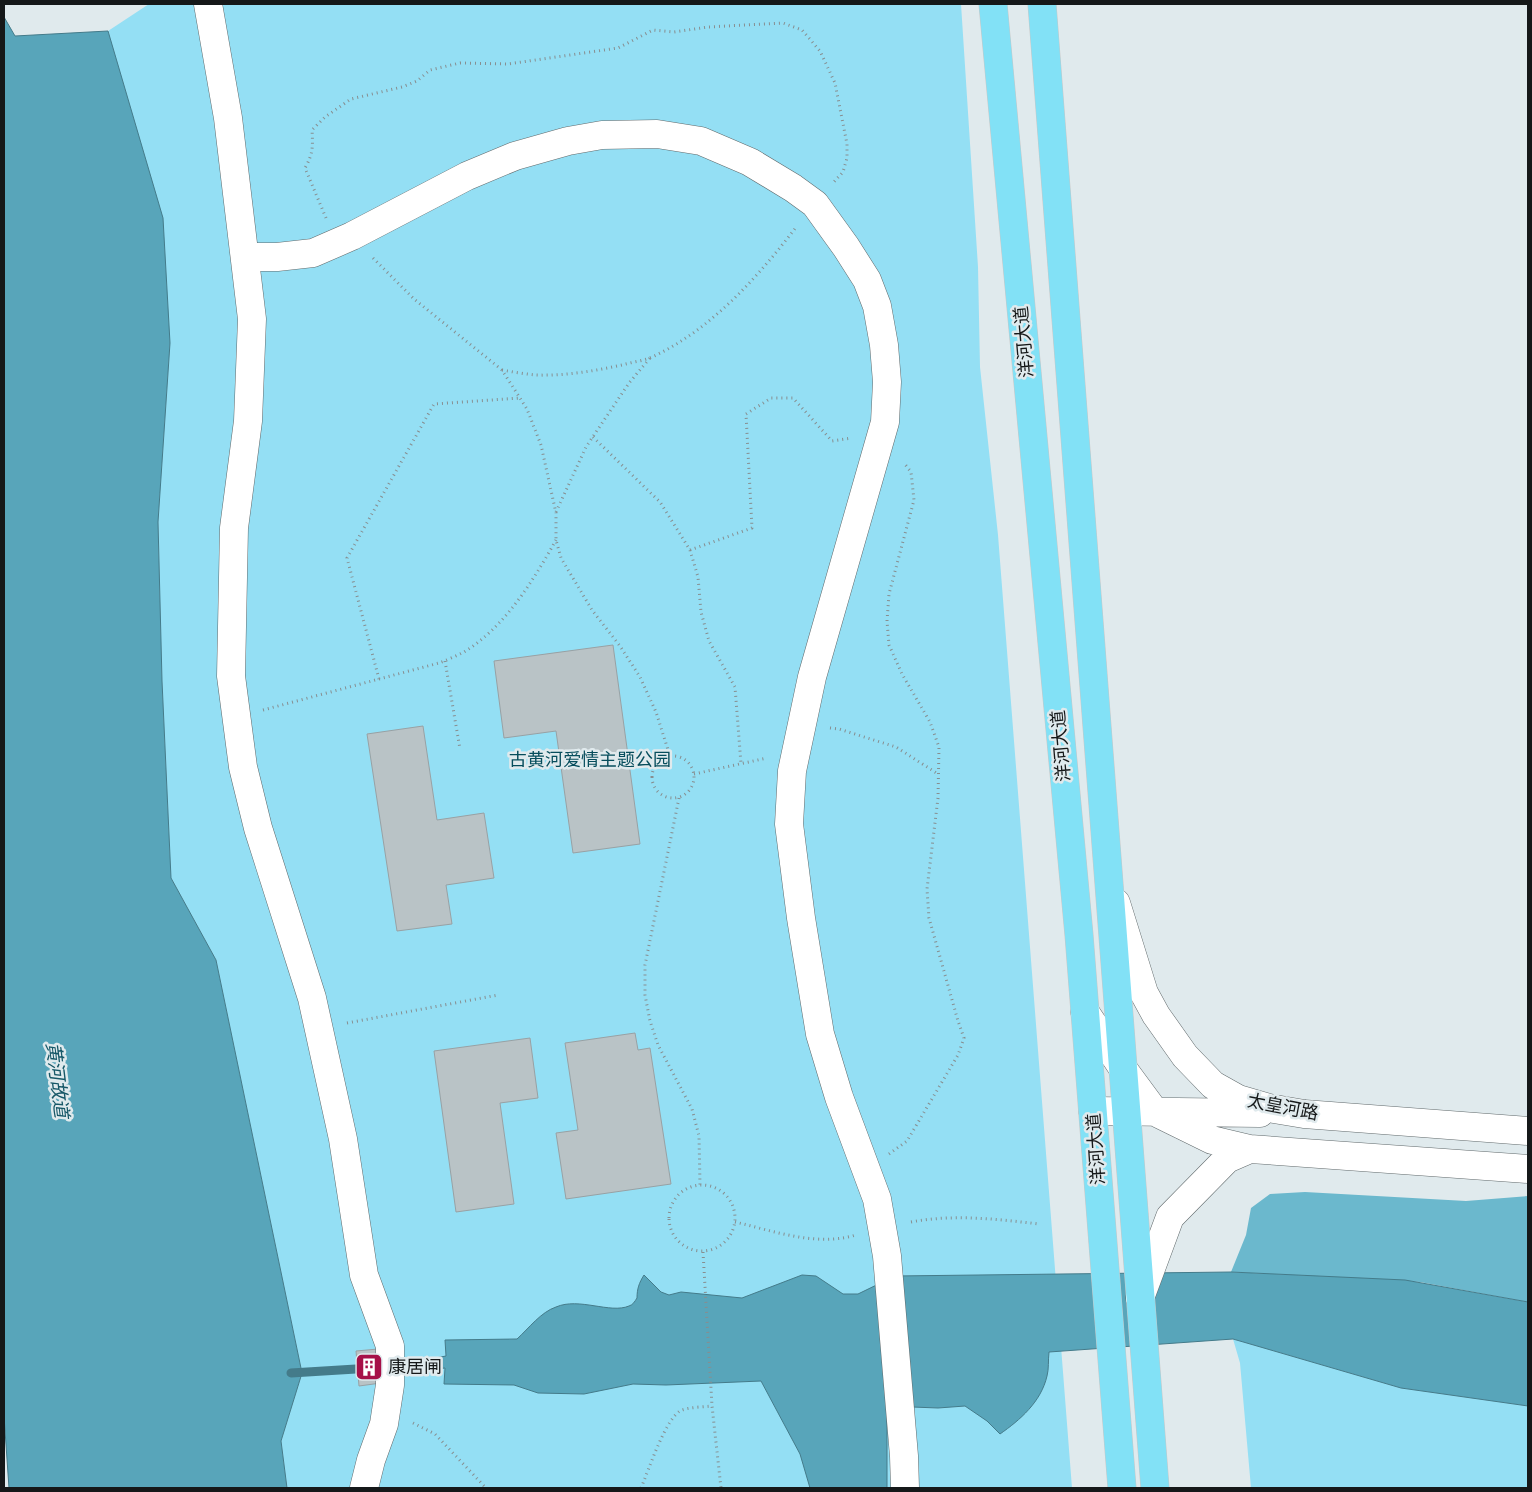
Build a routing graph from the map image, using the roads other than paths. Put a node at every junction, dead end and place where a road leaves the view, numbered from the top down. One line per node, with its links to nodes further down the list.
1 (208, 4): 4 (street)
2 (993, 4): 6 (main road, 洋河大道)
3 (1042, 4): 5 (main road, 洋河大道)
4 (245, 257): 16 (street); 17 (street)
5 (1110, 882): 7 (main road, 洋河大道); 11 (street, 太皇河路)
6 (1085, 1012): 7 (street); 8 (main road, 洋河大道)
7 (1124, 1070): 9 (main road, 洋河大道); 10 (street)
8 (1093, 1111): 9 (street); 18 (main road, 洋河大道)
9 (1127, 1112): 10 (street); 15 (main road, 洋河大道)
10 (1155, 1112): 11 (street); 13 (street)
11 (1304, 1114): 12 (street, 太皇河路)
12 (1528, 1131)
13 (1250, 1149): 14 (street); 15 (street)
14 (1528, 1169)
15 (1140, 1298): 19 (main road, 洋河大道)
16 (364, 1488)
17 (905, 1488)
18 (1122, 1488)
19 (1155, 1488)

